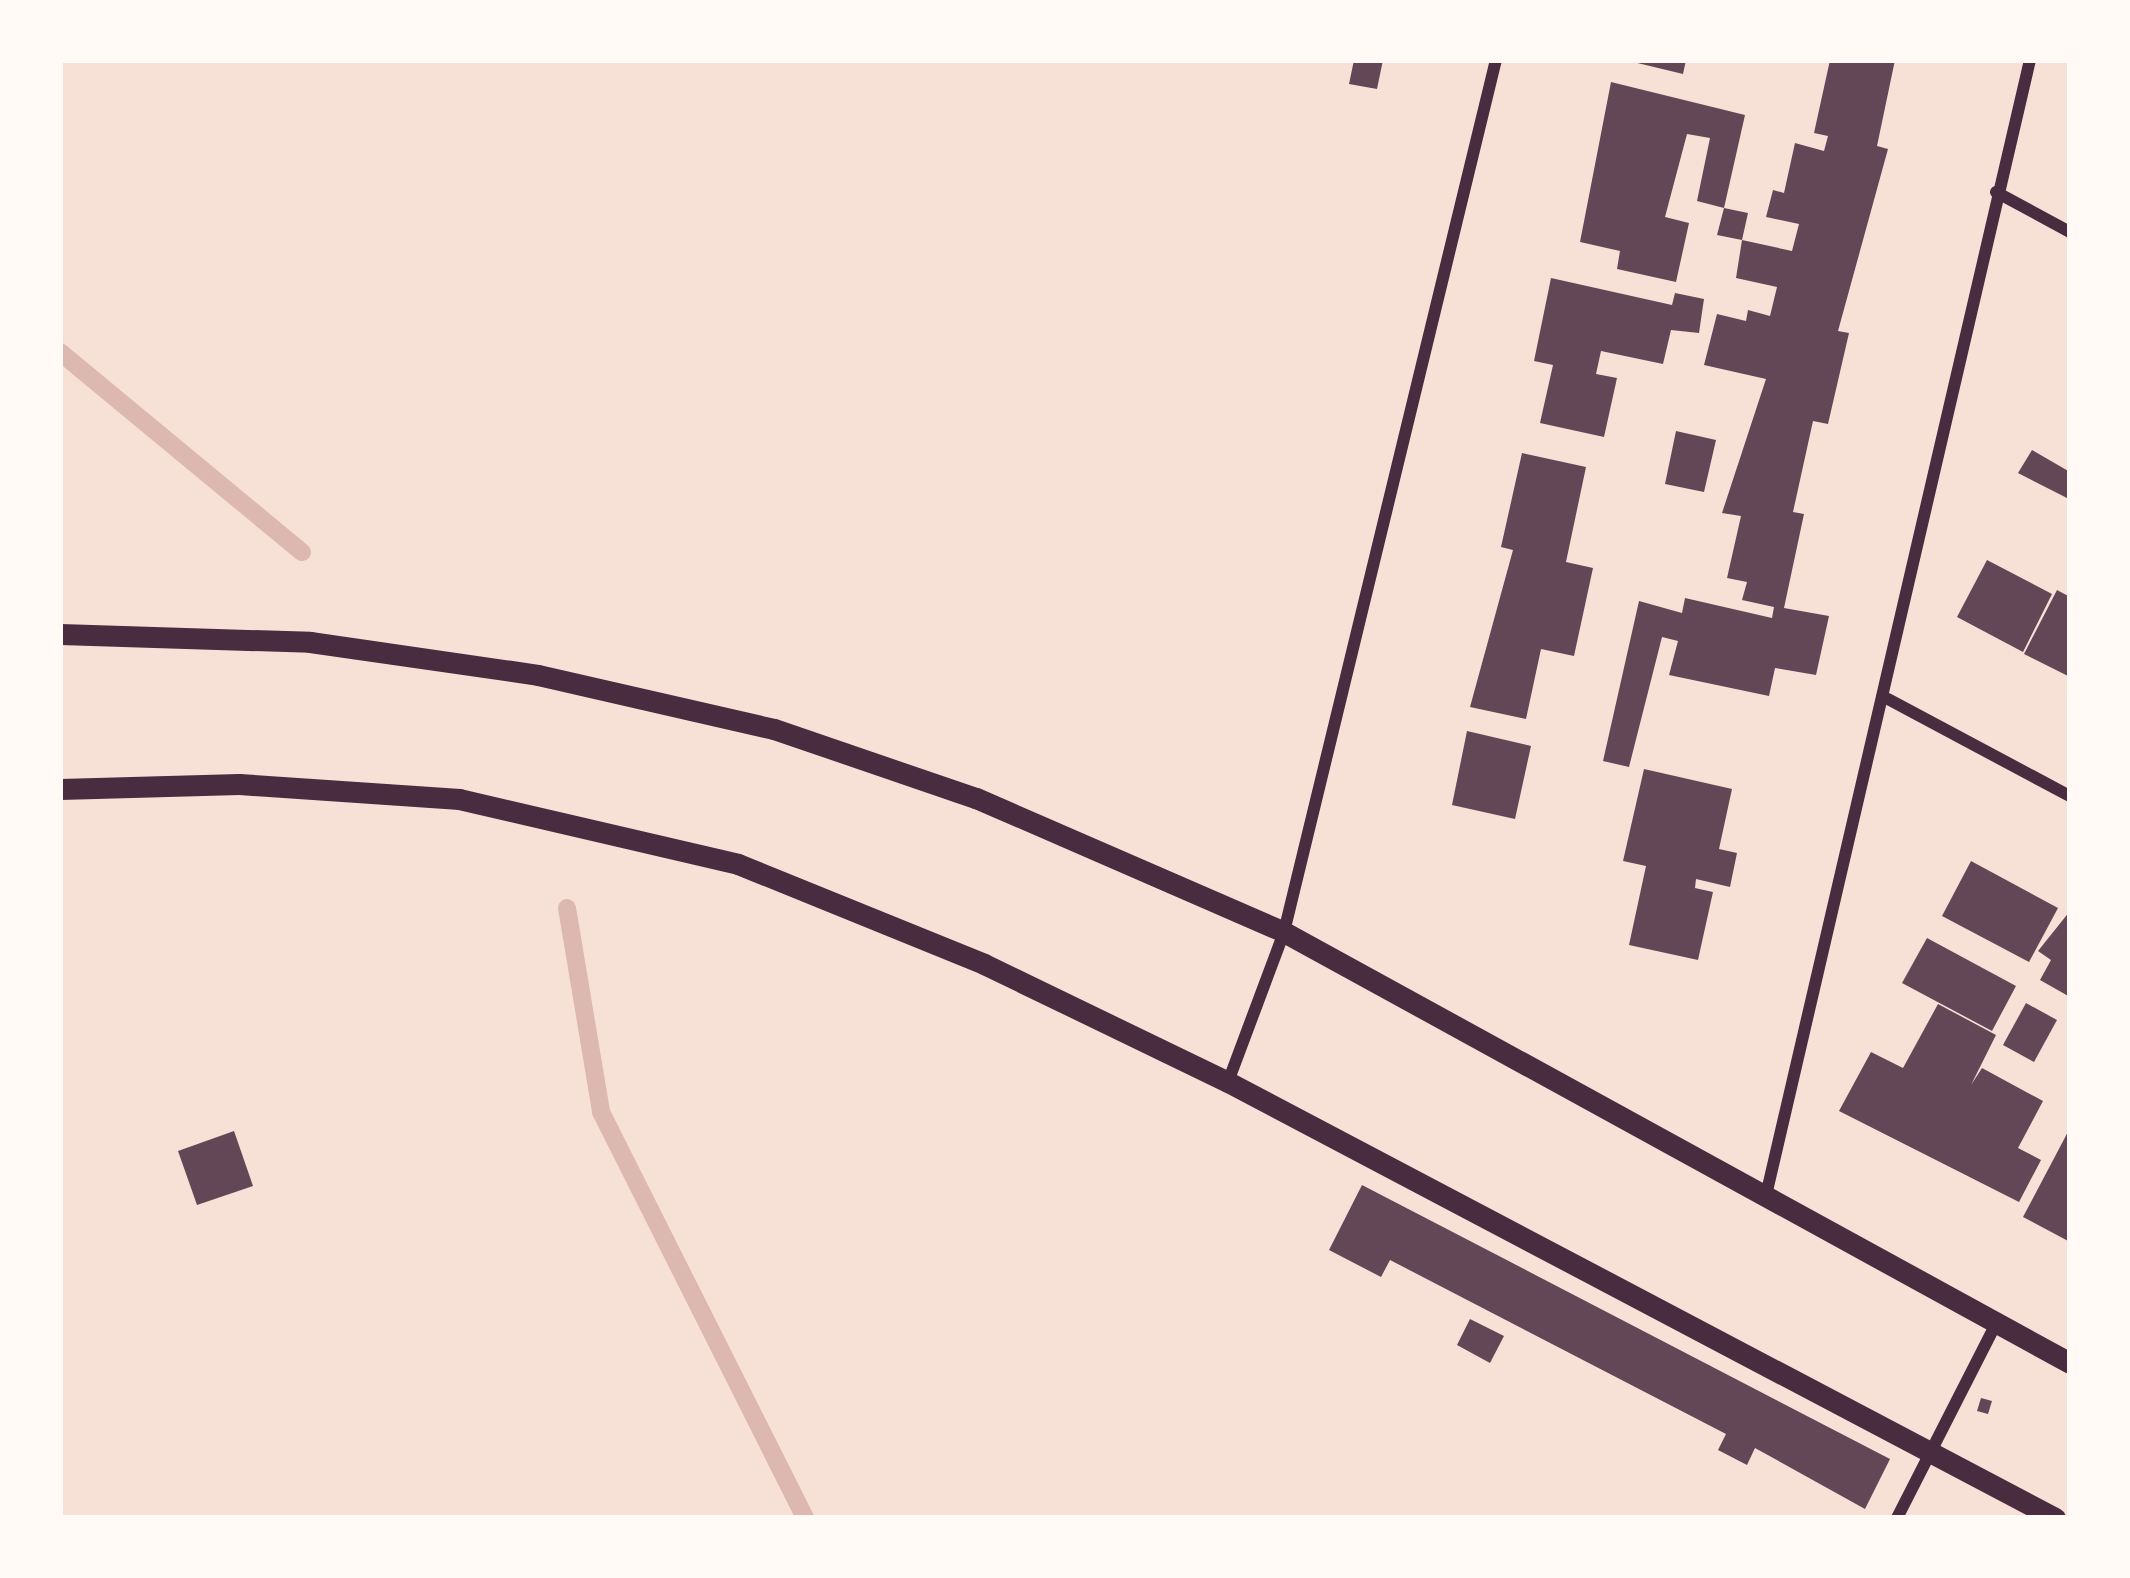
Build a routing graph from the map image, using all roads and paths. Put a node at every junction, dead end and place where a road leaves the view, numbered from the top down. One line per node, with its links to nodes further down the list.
1 (1496, 60): 9 (street)
2 (2030, 60): 3 (street)
3 (1996, 192): 4 (street); 6 (street)
4 (2070, 232)
5 (60, 634): 9 (street)
6 (1888, 699): 8 (street); 11 (street)
7 (60, 789): 10 (street)
8 (2070, 796)
9 (1284, 932): 10 (street); 11 (street)
10 (1228, 1082): 14 (street)
11 (1768, 1191): 12 (street)
12 (1997, 1322): 13 (street); 14 (street)
13 (2070, 1363)
14 (1929, 1452): 15 (street); 16 (street)
15 (1898, 1518)
16 (2055, 1518)

